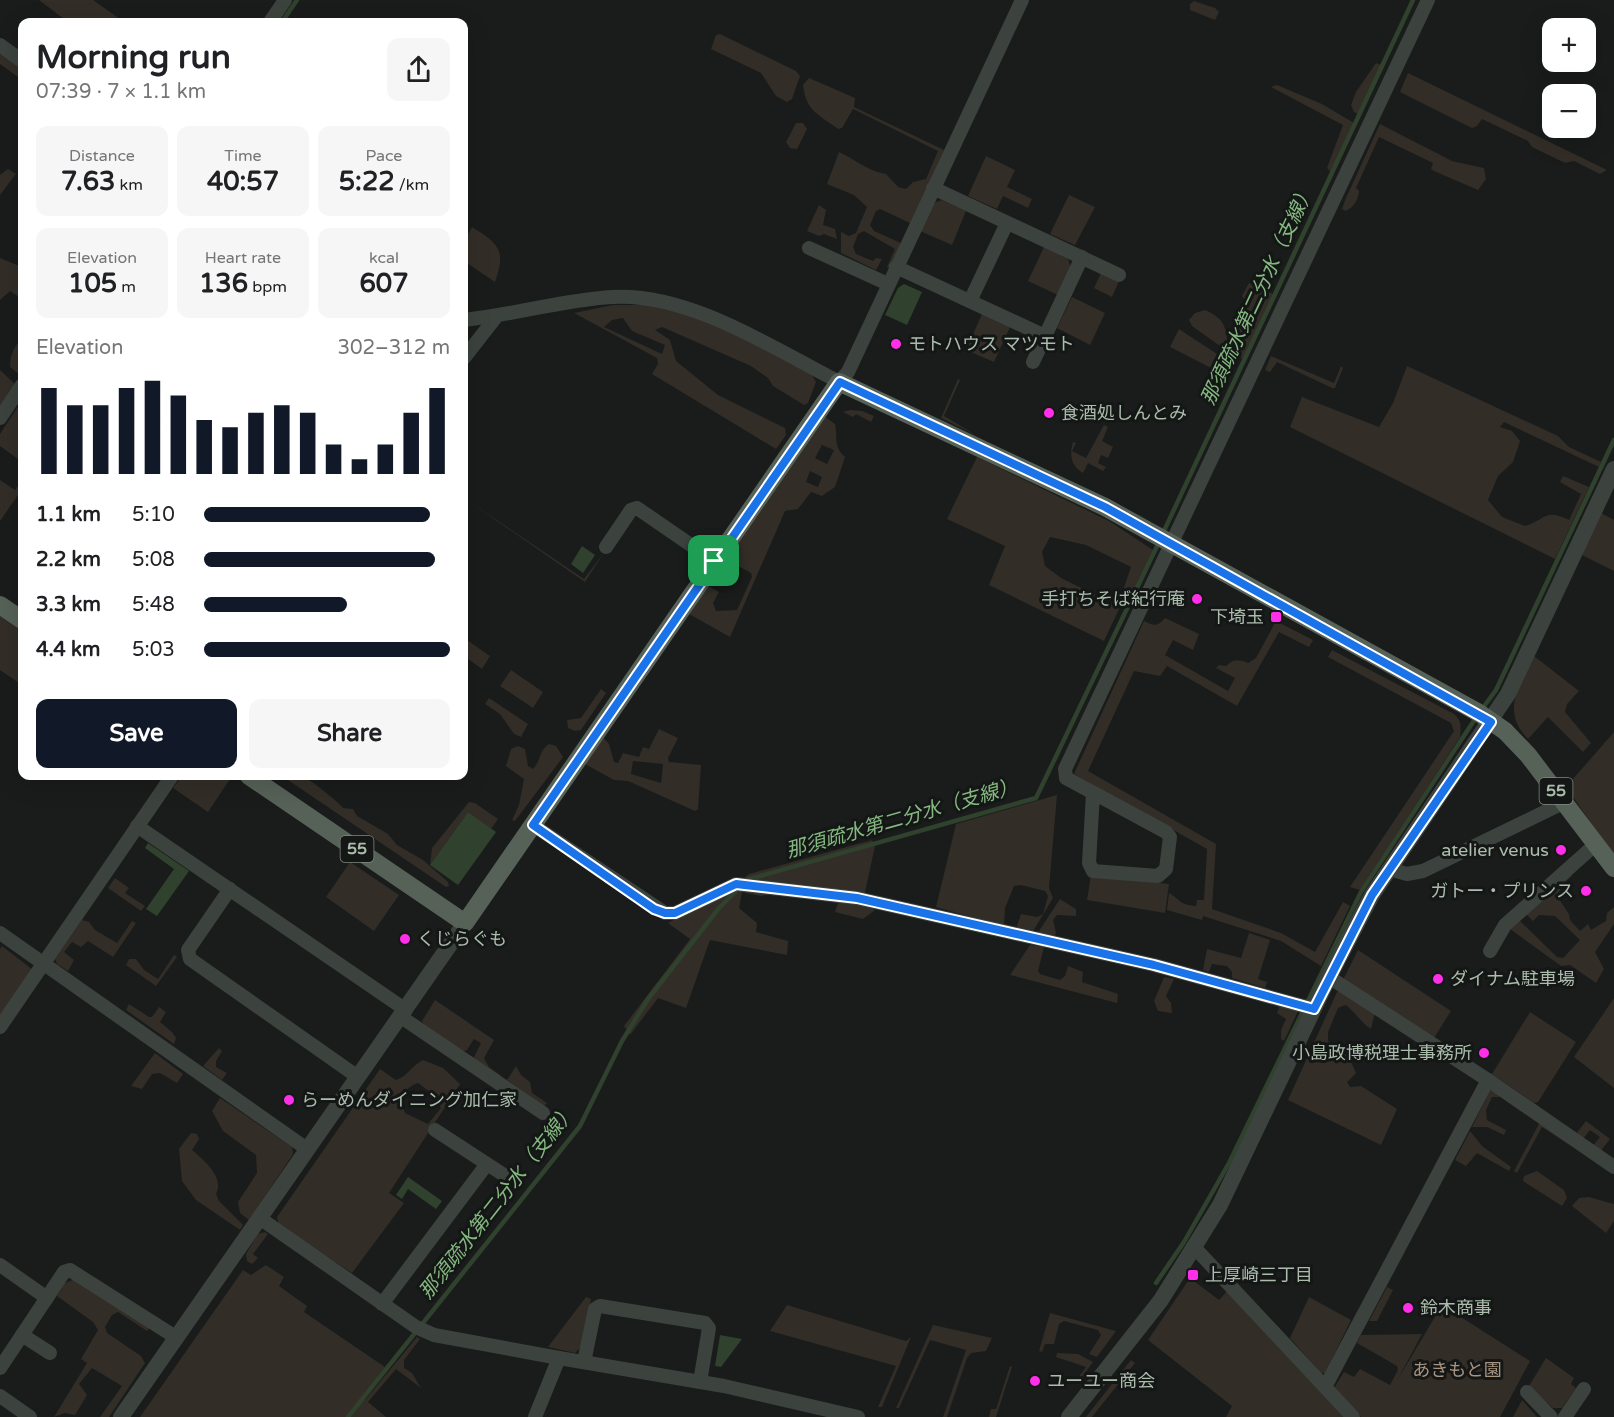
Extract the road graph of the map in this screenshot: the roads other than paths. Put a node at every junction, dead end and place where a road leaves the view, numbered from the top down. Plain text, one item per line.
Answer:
1 (285, 0) edge
2 (1022, 0) edge
3 (1428, 0) edge
4 (273, 18) edge
5 (0, 45) edge
6 (18, 58) edge
7 (933, 188) junction
8 (1006, 223) junction
9 (809, 248) dead end
10 (1082, 257) junction
11 (896, 267) junction
12 (1119, 275) dead end
13 (888, 284) junction
14 (970, 301) junction
15 (496, 317) junction
16 (468, 320) edge
17 (1045, 336) junction
18 (468, 353) edge
19 (1033, 362) dead end
20 (840, 382) junction
21 (18, 391) edge
22 (0, 418) edge
23 (1614, 470) edge
24 (1170, 545) junction
25 (606, 547) dead end
26 (714, 561) junction
27 (0, 605) edge
28 (18, 617) edge
29 (1491, 722) junction
30 (169, 780) edge
31 (255, 780) edge
32 (1093, 793) junction
33 (1565, 802) junction
34 (533, 825) junction
35 (138, 826) junction
36 (1596, 844) junction
37 (1614, 868) edge
38 (1389, 869) junction
39 (230, 890) junction
40 (465, 923) junction
41 (0, 933) edge
42 (1490, 951) dead end
43 (43, 963) junction
44 (1329, 977) junction
45 (1314, 1009) junction
46 (403, 1013) junction
47 (0, 1027) edge
48 (358, 1077) junction
49 (1488, 1080) junction
50 (543, 1113) dead end
51 (435, 1130) dead end
52 (307, 1149) junction
53 (487, 1164) junction
54 (1614, 1167) edge
55 (504, 1175) dead end
56 (261, 1219) junction
57 (1194, 1247) junction
58 (0, 1265) edge
59 (47, 1298) junction
60 (382, 1304) junction
61 (22, 1335) junction
62 (177, 1338) junction
63 (50, 1353) dead end
64 (559, 1358) junction
65 (584, 1362) junction
66 (0, 1368) edge
67 (700, 1382) junction
68 (1325, 1388) junction
69 (1584, 1389) dead end
70 (1527, 1392) dead end
71 (0, 1396) edge
72 (30, 1417) edge
73 (121, 1417) edge
74 (535, 1417) edge
75 (858, 1417) edge
76 (1069, 1417) edge
77 (1353, 1417) edge
78 (1551, 1417) edge
79 (1565, 1417) edge

1 - 4 street
2 - 7 street
3 - 24 street
5 - 6 street
7 - 8 street
7 - 11 street
8 - 10 street
8 - 14 street
9 - 13 street
10 - 12 street
10 - 17 street
11 - 13 street
11 - 14 street
13 - 20 street
14 - 17 street
15 - 16 street
15 - 18 street
15 - 20 street
17 - 19 street
20 - 24 main road, 55
20 - 26 main road
21 - 22 street
23 - 29 street
24 - 29 main road, 55
24 - 32 street
25 - 26 street
26 - 34 main road
27 - 28 main road
29 - 33 main road, 55
29 - 38 street
30 - 35 street
31 - 40 main road, 55
32 - 32 street
33 - 36 main road, 55
33 - 38 street
34 - 40 main road
34 - 45 street
35 - 39 street
35 - 43 street
36 - 37 main road, 55
36 - 42 street
38 - 44 street
39 - 46 street
39 - 48 street
40 - 46 street
41 - 43 street
43 - 47 street
43 - 52 street
44 - 45 street
44 - 49 street
45 - 57 street
46 - 48 street
46 - 50 street
48 - 52 street
49 - 54 street
49 - 68 street
51 - 53 street
52 - 56 street
53 - 55 street
53 - 60 street
56 - 60 street
56 - 62 street
57 - 68 street
57 - 76 street
58 - 59 street
59 - 61 street
59 - 62 street
60 - 64 street
61 - 63 street
61 - 66 street
62 - 73 street
64 - 65 street
64 - 74 street
65 - 67 street
65 - 67 street
67 - 75 street
68 - 77 street
69 - 79 street
70 - 78 street
71 - 72 street

